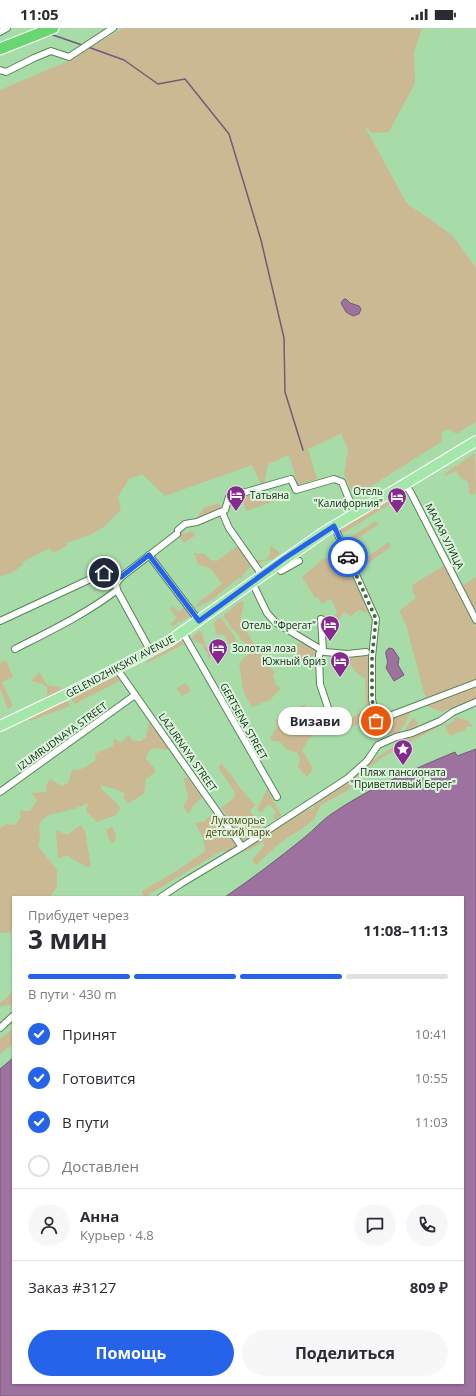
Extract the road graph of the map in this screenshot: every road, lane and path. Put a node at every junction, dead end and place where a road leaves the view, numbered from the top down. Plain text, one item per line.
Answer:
1 (7, 28) edge
2 (34, 28) edge
3 (53, 28) edge
4 (113, 28) edge
5 (0, 32) edge
6 (0, 42) edge
7 (0, 49) edge
8 (0, 70) edge
9 (476, 440) edge
10 (405, 484) junction
11 (222, 512) junction
12 (355, 514) junction
13 (334, 526) junction
14 (149, 555) junction
15 (299, 561) dead end
16 (276, 565) junction
17 (262, 575) junction
18 (121, 577) junction
19 (252, 582) junction
20 (117, 590) junction
21 (321, 619) dead end
22 (476, 620) edge
23 (0, 621) edge
24 (199, 621) junction
25 (183, 633) junction
26 (15, 649) dead end
27 (323, 651) junction
28 (151, 652) junction
29 (366, 652) dead end
30 (117, 669) junction
31 (476, 683) edge
32 (135, 696) junction
33 (476, 702) edge
34 (331, 717) dead end
35 (0, 726) edge
36 (0, 792) edge
37 (277, 797) dead end
38 (242, 847) junction
39 (162, 896) edge
40 (12, 1017) edge
41 (0, 1028) edge

1 - 5 street
2 - 6 highway
3 - 7 highway
4 - 8 street
9 - 10 main road, GELENDZHIKSKIY AVENUE
10 - 12 main road, GELENDZHIKSKIY AVENUE
10 - 22 street, МАЛАЯ УЛИЦА
11 - 12 street
11 - 14 street
11 - 17 street
12 - 13 main road, GELENDZHIKSKIY AVENUE
13 - 16 main road, GELENDZHIKSKIY AVENUE
13 - 31 street
14 - 18 street
14 - 24 street
15 - 16 street
16 - 17 main road, GELENDZHIKSKIY AVENUE
17 - 19 main road, GELENDZHIKSKIY AVENUE
18 - 20 street
18 - 23 street
19 - 24 main road, GELENDZHIKSKIY AVENUE
19 - 27 street
20 - 26 street
20 - 28 street
21 - 27 street
24 - 25 main road, GELENDZHIKSKIY AVENUE
25 - 28 main road, GELENDZHIKSKIY AVENUE
25 - 37 street, GERTSENA STREET
27 - 29 street
27 - 34 street
28 - 30 main road, GELENDZHIKSKIY AVENUE
30 - 32 street, LAZURNAYA STREET
30 - 35 main road, GELENDZHIKSKIY AVENUE
32 - 36 street, IZUMRUDNAYA STREET
32 - 38 street, LAZURNAYA STREET
33 - 38 street
38 - 39 street
40 - 41 street

